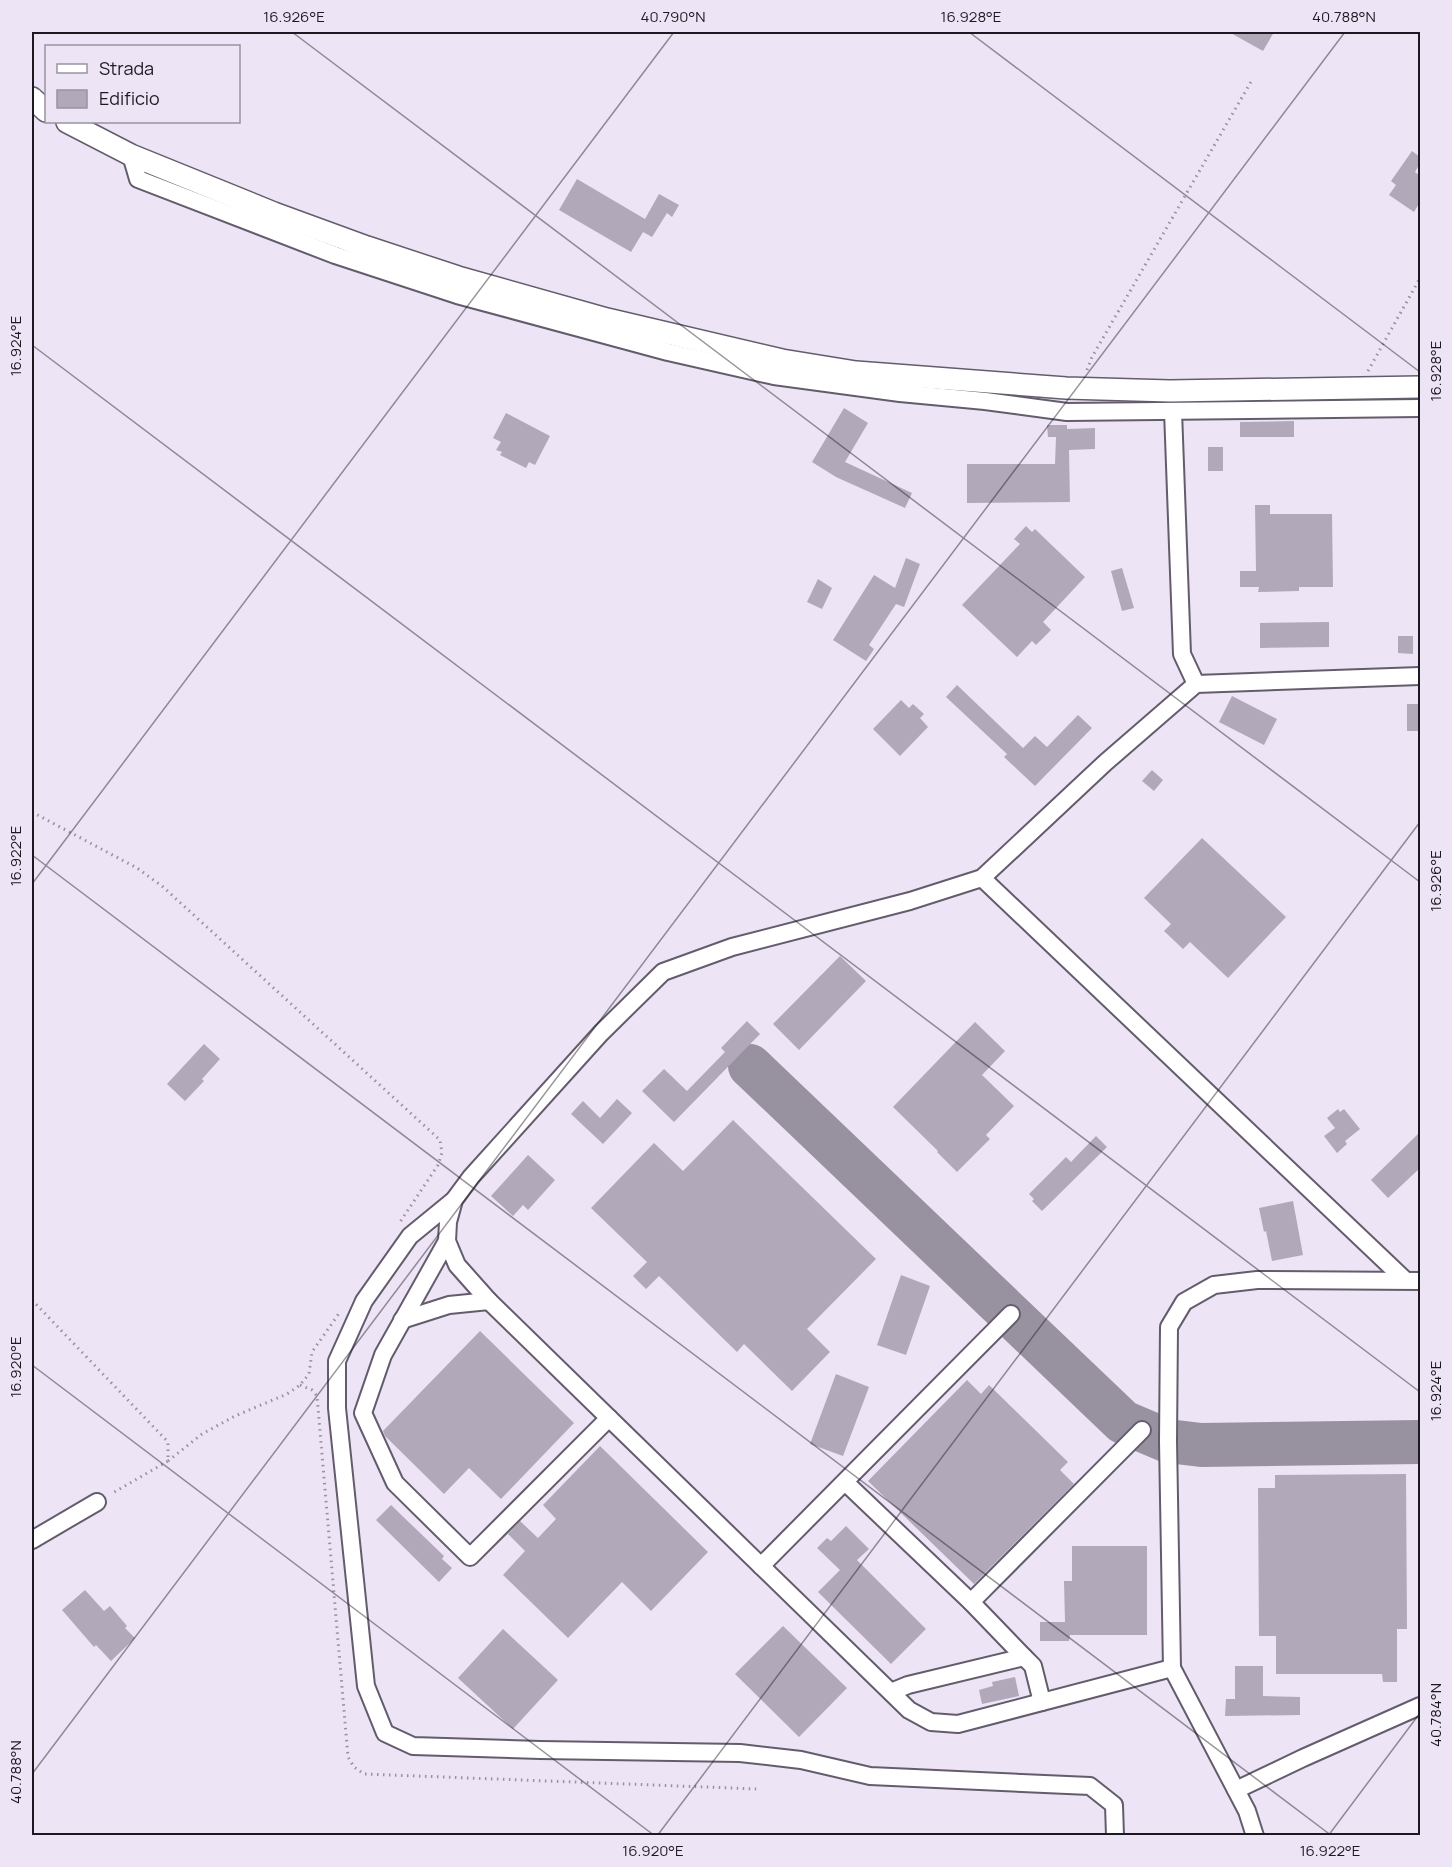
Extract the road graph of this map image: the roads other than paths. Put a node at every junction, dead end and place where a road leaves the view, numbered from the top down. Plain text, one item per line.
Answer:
1 (32, 98) edge
2 (45, 111) edge
3 (69, 123) edge
4 (131, 155) junction
5 (1420, 387) edge
6 (1420, 408) edge
7 (1173, 411) junction
8 (1420, 676) edge
9 (1196, 684) junction
10 (982, 879) junction
11 (454, 1200) junction
12 (447, 1241) junction
13 (1413, 1280) edge
14 (489, 1301) junction
15 (1011, 1314) dead end
16 (402, 1320) junction
17 (609, 1418) junction
18 (1142, 1430) dead end
19 (844, 1482) junction
20 (97, 1502) road end
21 (32, 1540) edge
22 (761, 1566) junction
23 (970, 1602) junction
24 (1024, 1657) junction
25 (1172, 1668) junction
26 (891, 1692) junction
27 (1042, 1702) junction
28 (1420, 1706) edge
29 (1236, 1790) junction
30 (1115, 1836) edge
31 (1255, 1836) edge

1 - 2 main road
3 - 4 main road
4 - 5 main road
4 - 7 street
6 - 7 street
7 - 9 street
8 - 9 street
9 - 10 street
10 - 11 street
10 - 13 street
11 - 12 street
11 - 30 street
12 - 14 street
12 - 16 street
13 - 25 street
14 - 16 street
14 - 17 street
15 - 19 street
16 - 17 street
17 - 22 street
18 - 23 street
19 - 22 street
19 - 23 street
20 - 21 street
22 - 26 street
23 - 24 street
24 - 26 street
24 - 27 street
25 - 27 street
25 - 29 street
26 - 27 street
28 - 29 street
29 - 31 street

